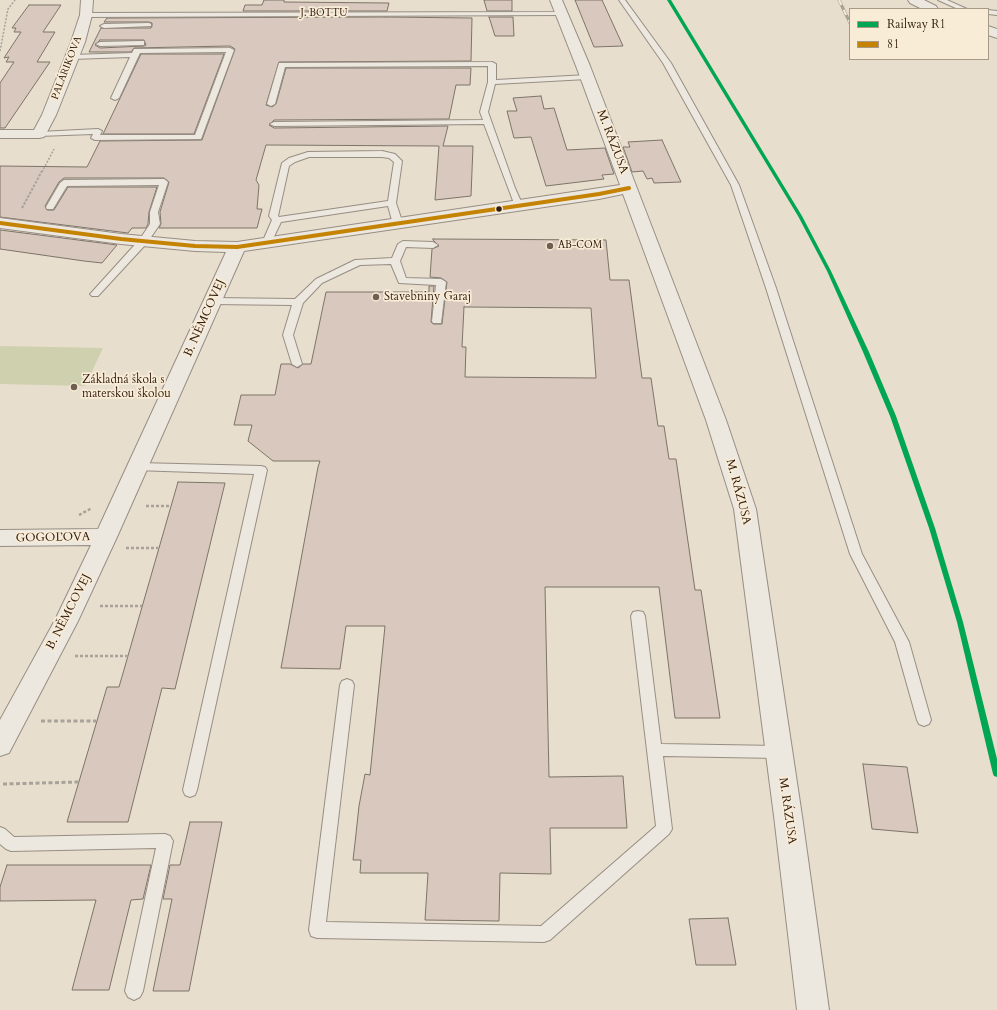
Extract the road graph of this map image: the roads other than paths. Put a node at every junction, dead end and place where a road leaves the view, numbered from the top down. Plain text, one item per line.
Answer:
1 (87, 0) edge
2 (622, 0) edge
3 (914, 0) edge
4 (941, 0) edge
5 (559, 7) edge
6 (930, 8) edge
7 (961, 8) edge
8 (86, 15) junction
9 (152, 18) dead end
10 (104, 26) dead end
11 (145, 34) junction
12 (100, 44) dead end
13 (136, 53) junction
14 (72, 57) junction
15 (588, 77) junction
16 (492, 82) junction
17 (115, 98) dead end
18 (271, 104) dead end
19 (487, 122) junction
20 (274, 124) dead end
21 (0, 134) edge
22 (40, 134) junction
23 (629, 188) junction
24 (392, 203) junction
25 (519, 206) junction
26 (50, 208) dead end
27 (277, 220) junction
28 (0, 223) edge
29 (398, 224) junction
30 (144, 241) junction
31 (267, 243) junction
32 (433, 245) dead end
33 (237, 247) junction
34 (395, 261) junction
35 (95, 294) dead end
36 (213, 301) junction
37 (298, 302) junction
38 (437, 321) dead end
39 (297, 364) dead end
40 (138, 467) junction
41 (0, 538) edge
42 (113, 542) junction
43 (638, 616) dead end
44 (347, 685) dead end
45 (924, 720) dead end
46 (0, 745) edge
47 (655, 750) junction
48 (778, 752) junction
49 (190, 790) dead end
50 (0, 834) edge
51 (134, 991) dead end
52 (813, 1010) edge

1 - 8 street, PALÁRIKOVA
2 - 45 lane
3 - 6 street
4 - 7 lane
5 - 8 lane, J. BOTTU
5 - 15 street, M. RÁZUSA
8 - 14 street, PALÁRIKOVA
9 - 11 lane
10 - 11 lane
11 - 12 lane
11 - 13 lane
13 - 14 lane
13 - 17 lane
13 - 22 lane
14 - 22 street, PALÁRIKOVA
15 - 16 lane
15 - 23 street, M. RÁZUSA
16 - 18 lane
16 - 19 lane
19 - 20 lane
19 - 25 lane
21 - 22 street
23 - 25 street
23 - 48 street, M. RÁZUSA
24 - 27 lane
24 - 27 lane
24 - 29 lane
25 - 29 street
26 - 30 lane
27 - 31 lane
28 - 30 street
29 - 31 street
30 - 33 street
30 - 35 lane
31 - 33 street
32 - 34 lane
33 - 36 street, B. NĚMCOVEJ
34 - 37 lane
34 - 38 lane
36 - 37 lane
36 - 40 street, B. NĚMCOVEJ
37 - 39 lane
40 - 42 street, B. NĚMCOVEJ
40 - 49 lane
41 - 42 street, GOGOĽOVA
42 - 46 street, B. NĚMCOVEJ
43 - 47 lane
44 - 47 lane
47 - 48 lane
48 - 52 street, M. RÁZUSA
50 - 51 lane

